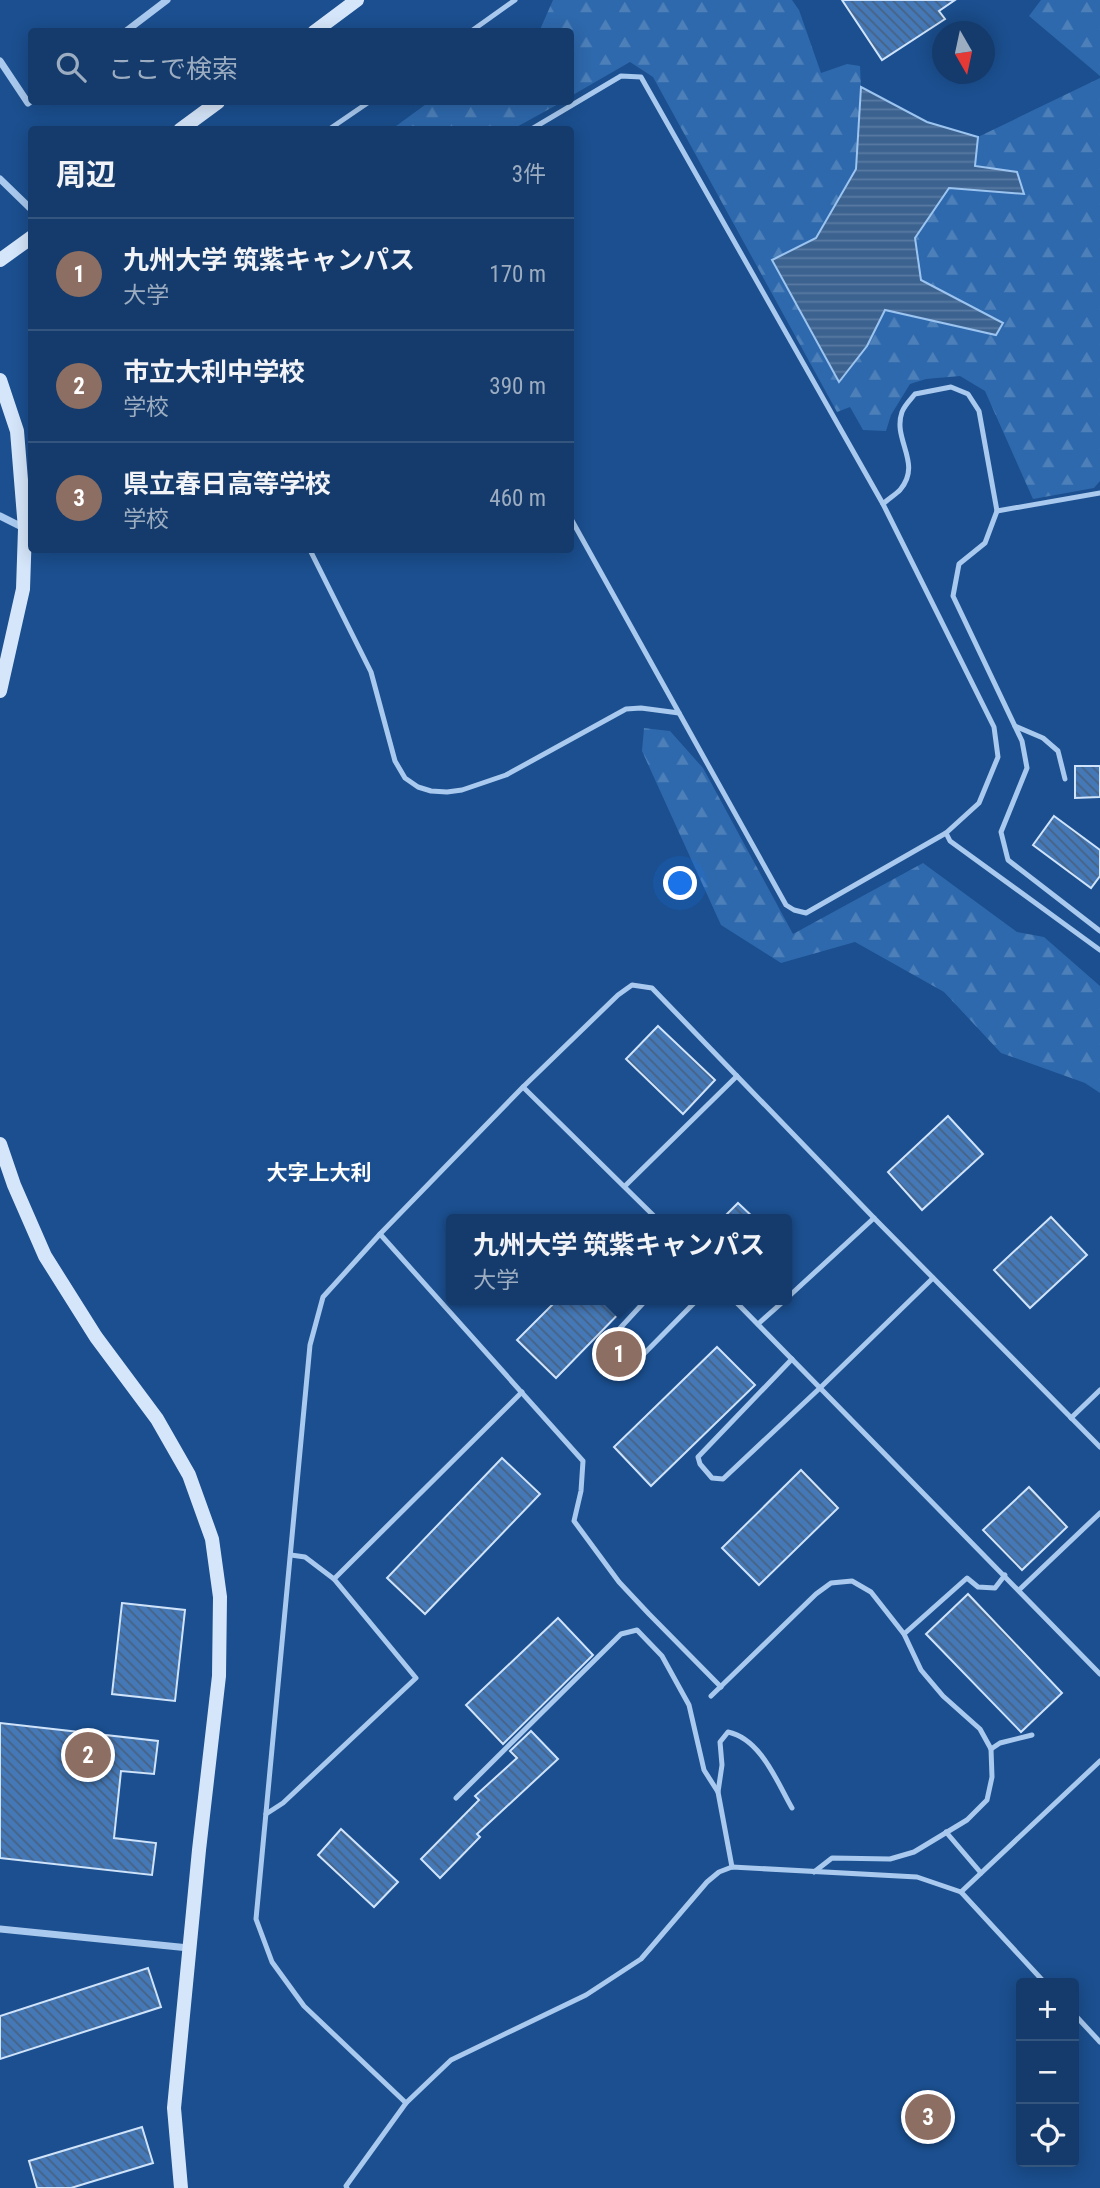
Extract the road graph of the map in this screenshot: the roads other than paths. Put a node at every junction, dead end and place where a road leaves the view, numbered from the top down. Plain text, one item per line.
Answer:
1 (167, 0) edge
2 (357, 0) edge
3 (515, 0) edge
4 (130, 28) edge
5 (319, 28) edge
6 (476, 28) edge
7 (0, 61) edge
8 (28, 103) edge
9 (574, 104) edge
10 (214, 105) edge
11 (365, 105) edge
12 (572, 105) edge
13 (185, 126) edge
14 (334, 126) edge
15 (537, 126) edge
16 (0, 179) edge
17 (28, 206) edge
18 (28, 240) edge
19 (0, 260) edge
20 (0, 380) edge
21 (25, 448) edge
22 (1100, 493) edge
23 (883, 504) junction
24 (998, 511) junction
25 (0, 516) edge
26 (574, 524) edge
27 (25, 529) junction
28 (312, 553) edge
29 (0, 691) edge
30 (679, 713) junction
31 (1015, 726) junction
32 (1065, 779) dead end
33 (946, 833) junction
34 (1100, 931) edge
35 (1100, 950) edge
36 (737, 1076) junction
37 (523, 1087) junction
38 (0, 1144) edge
39 (625, 1186) junction
40 (652, 1214) edge
41 (874, 1218) junction
42 (380, 1234) junction
43 (933, 1278) junction
44 (792, 1293) edge
45 (641, 1305) edge
46 (692, 1305) edge
47 (739, 1305) edge
48 (779, 1305) edge
49 (758, 1324) junction
50 (792, 1359) junction
51 (821, 1387) junction
52 (1100, 1390) edge
53 (522, 1392) junction
54 (1071, 1418) junction
55 (1100, 1447) edge
56 (1100, 1513) edge
57 (291, 1555) junction
58 (1005, 1575) junction
59 (334, 1579) junction
60 (1019, 1590) junction
61 (904, 1634) junction
62 (1100, 1674) edge
63 (721, 1687) junction
64 (711, 1696) dead end
65 (1032, 1735) dead end
66 (991, 1749) junction
67 (1100, 1761) edge
68 (718, 1792) junction
69 (456, 1798) dead end
70 (792, 1808) dead end
71 (265, 1815) junction
72 (946, 1832) junction
73 (732, 1867) junction
74 (814, 1872) junction
75 (981, 1873) junction
76 (961, 1892) junction
77 (0, 1929) edge
78 (189, 1948) junction
79 (1040, 1978) edge
80 (1079, 2019) edge
81 (1100, 2042) edge
82 (406, 2103) junction
83 (181, 2188) edge
84 (347, 2188) edge

1 - 4 street
2 - 5 street
3 - 6 lane
7 - 8 street
9 - 23 lane
10 - 13 street
11 - 14 lane
12 - 15 lane
16 - 17 street
18 - 19 street
20 - 21 street
21 - 27 street
22 - 24 lane
23 - 24 lane
23 - 33 lane
24 - 31 lane
25 - 27 street
26 - 30 lane
27 - 29 street
28 - 30 lane
30 - 33 lane
31 - 32 lane
31 - 34 lane
33 - 35 lane
36 - 37 lane
36 - 39 lane
36 - 41 lane
37 - 39 lane
37 - 42 lane
38 - 78 street
39 - 40 lane
41 - 43 lane
41 - 44 lane
42 - 53 lane
42 - 57 lane
43 - 51 lane
43 - 54 lane
45 - 46 lane
47 - 49 lane
48 - 49 lane
49 - 50 lane
50 - 51 lane
50 - 51 lane
51 - 58 lane
52 - 54 lane
53 - 59 lane
53 - 63 lane
54 - 55 lane
56 - 60 lane
57 - 59 lane
57 - 71 lane
58 - 60 lane
58 - 61 lane
59 - 71 lane
60 - 62 lane
61 - 63 lane
61 - 66 lane
63 - 64 lane
65 - 66 lane
66 - 72 lane
67 - 75 lane
68 - 69 lane
68 - 70 lane
68 - 73 lane
71 - 82 lane
72 - 74 lane
72 - 75 lane
73 - 74 lane
73 - 82 lane
74 - 76 lane
75 - 76 lane
76 - 79 lane
77 - 78 street
78 - 83 street
80 - 81 lane
82 - 84 lane

